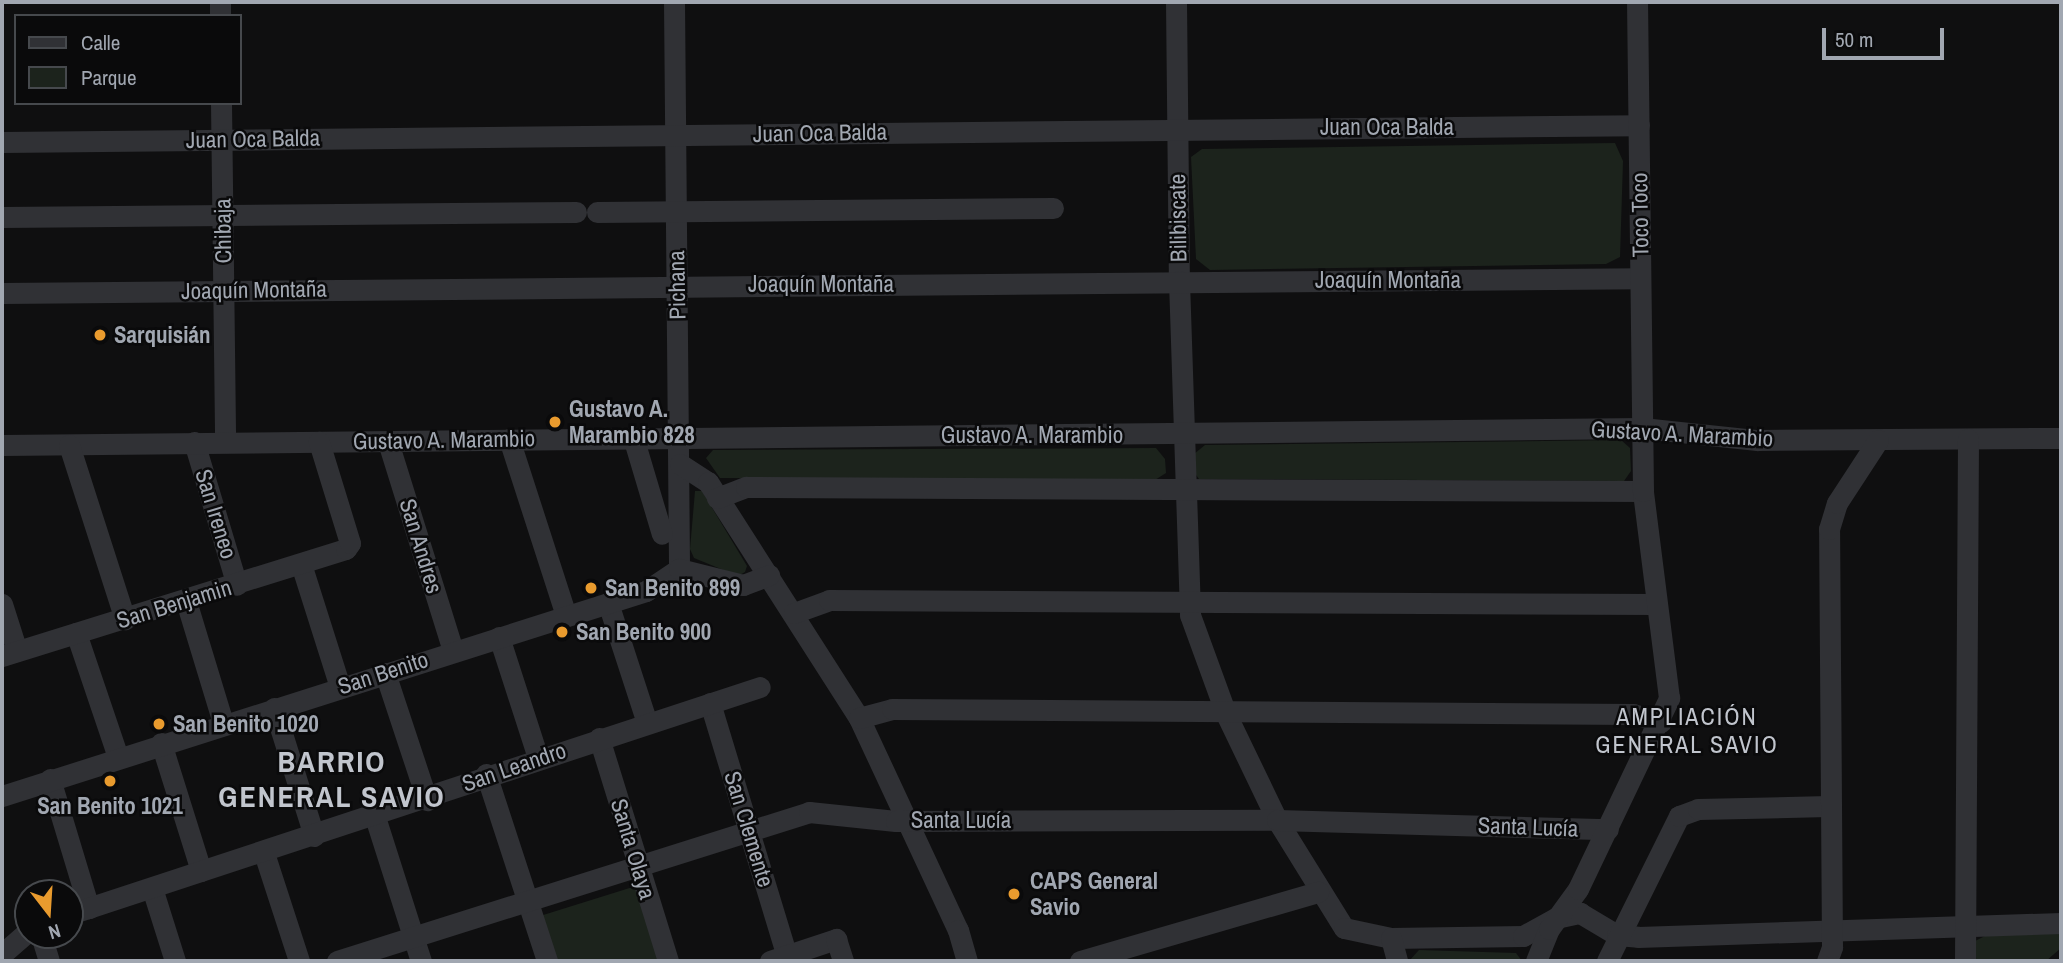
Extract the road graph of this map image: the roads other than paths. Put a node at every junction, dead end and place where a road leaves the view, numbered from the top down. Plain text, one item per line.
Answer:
1 (674, 2) edge
2 (1176, 2) edge
3 (1637, 2) edge
4 (221, 105) edge
5 (1639, 125) junction
6 (1177, 128) junction
7 (676, 134) junction
8 (221, 140) junction
9 (2, 142) edge
10 (1053, 208) dead end
11 (677, 209) junction
12 (223, 216) junction
13 (2, 217) edge
14 (1640, 278) junction
15 (1179, 281) junction
16 (677, 285) junction
17 (224, 290) junction
18 (2, 293) edge
19 (1642, 428) junction
20 (1184, 434) junction
21 (633, 436) junction
22 (680, 437) junction
23 (2061, 438) edge
24 (509, 439) junction
25 (1968, 439) junction
26 (1878, 440) junction
27 (194, 442) junction
28 (225, 442) junction
29 (319, 442) junction
30 (388, 442) junction
31 (2, 445) edge
32 (69, 445) junction
33 (680, 464) junction
34 (1184, 490) junction
35 (1643, 491) junction
36 (717, 498) junction
37 (662, 534) dead end
38 (301, 564) junction
39 (679, 569) junction
40 (769, 575) junction
41 (237, 585) junction
42 (186, 601) junction
43 (1188, 601) junction
44 (608, 603) junction
45 (2, 604) edge
46 (1656, 604) junction
47 (794, 613) junction
48 (566, 615) junction
49 (125, 619) junction
50 (76, 633) junction
51 (499, 637) junction
52 (453, 651) junction
53 (9, 653) edge
54 (385, 673) junction
55 (340, 687) junction
56 (760, 687) dead end
57 (710, 703) junction
58 (274, 708) junction
59 (1226, 714) junction
60 (859, 718) junction
61 (1661, 722) junction
62 (223, 723) junction
63 (647, 723) junction
64 (599, 738) junction
65 (161, 743) junction
66 (118, 758) junction
67 (538, 758) junction
68 (486, 774) junction
69 (50, 779) junction
70 (3, 792) edge
71 (427, 800) junction
72 (1828, 806) junction
73 (375, 817) junction
74 (908, 820) junction
75 (1277, 821) junction
76 (750, 828) junction
77 (1608, 829) junction
78 (314, 835) junction
79 (264, 853) junction
80 (638, 866) junction
81 (201, 871) junction
82 (73, 879) edge
83 (152, 888) junction
84 (1318, 892) junction
85 (527, 901) junction
86 (84, 910) edge
87 (1556, 918) junction
88 (2061, 923) edge
89 (1965, 927) junction
90 (1829, 932) junction
91 (1617, 935) junction
92 (1523, 936) junction
93 (1391, 938) junction
94 (415, 939) junction
95 (779, 958) edge
96 (1540, 959) edge
97 (176, 961) edge
98 (299, 961) edge
99 (337, 961) edge
100 (421, 961) edge
101 (547, 961) edge
102 (668, 961) edge
103 (843, 961) edge
104 (969, 961) edge
105 (985, 961) edge
106 (1080, 961) edge
107 (1397, 961) edge
108 (1607, 961) edge
109 (1827, 961) edge
110 (1965, 961) edge

1 - 7 street, Pichana
2 - 6 street, Bilibiscate
3 - 5 street, Toco Toco
4 - 8 street, Chibaja
5 - 6 street, Juan Oca Balda
5 - 14 street, Toco Toco
6 - 7 street, Juan Oca Balda
6 - 15 street, Bilibiscate
7 - 8 street, Juan Oca Balda
7 - 11 street, Pichana
8 - 9 street, Juan Oca Balda
8 - 12 street, Chibaja
10 - 11 street
11 - 12 street
11 - 16 street, Pichana
12 - 13 street
12 - 17 street, Chibaja
14 - 15 street, Joaquín Montaña
14 - 19 street, Toco Toco
15 - 16 street, Joaquín Montaña
15 - 20 street, Bilibiscate
16 - 17 street, Joaquín Montaña
16 - 22 street, Pichana
17 - 18 street, Joaquín Montaña
17 - 28 street, Chibaja
19 - 20 street, Gustavo A. Marambio
19 - 26 street, Gustavo A. Marambio
19 - 35 street, Toco Toco
20 - 22 street, Gustavo A. Marambio
20 - 34 street, Bilibiscate
21 - 22 street, Gustavo A. Marambio
21 - 24 street, Gustavo A. Marambio
21 - 37 street
22 - 33 street, Pichana
23 - 25 street, Gustavo A. Marambio
24 - 30 street, Gustavo A. Marambio
24 - 48 street
25 - 26 street, Gustavo A. Marambio
25 - 89 street
26 - 72 street
27 - 28 street, Gustavo A. Marambio
27 - 32 street, Gustavo A. Marambio
27 - 41 street, San Ireneo
28 - 29 street, Gustavo A. Marambio
29 - 30 street, Gustavo A. Marambio
29 - 38 street, San Benjamin
30 - 52 street, San Andres
31 - 32 street, Gustavo A. Marambio
32 - 49 street
33 - 36 street
33 - 39 street, Pichana
34 - 35 street
34 - 36 street
34 - 43 street, Bilibiscate
35 - 46 street, Toco Toco
36 - 40 street
38 - 41 street, San Benjamin
38 - 55 street
39 - 40 street
39 - 44 street, San Benito
40 - 47 street
41 - 42 street, San Benjamin
42 - 49 street, San Benjamin
42 - 62 street
43 - 46 street
43 - 47 street
43 - 59 street, Bilibiscate
44 - 48 street, San Benito
44 - 63 street
45 - 53 street
46 - 61 street, Toco Toco
47 - 60 street
48 - 51 street, San Benito
49 - 50 street, San Benjamin
50 - 53 street, San Benjamin
50 - 66 street
51 - 52 street, San Benito
51 - 67 street
52 - 54 street, San Benito
54 - 55 street, San Benito
54 - 71 street
55 - 58 street, San Benito
56 - 57 street, San Leandro
57 - 63 street, San Leandro
57 - 76 street, San Clemente
58 - 62 street, San Benito
58 - 78 street
59 - 60 street
59 - 61 street
59 - 75 street, Bilibiscate
60 - 74 street
61 - 77 street, Toco Toco
62 - 65 street, San Benito
63 - 64 street, San Leandro
64 - 67 street, San Leandro
64 - 80 street, Santa Olaya
65 - 66 street, San Benito
65 - 81 street
66 - 69 street, San Benito
67 - 68 street, San Leandro
68 - 71 street, San Leandro
68 - 85 street
69 - 70 street, San Benito
69 - 82 street
71 - 73 street, San Leandro
72 - 90 street
72 - 91 street
73 - 78 street, San Leandro
73 - 94 street
74 - 75 street, Santa Lucía
74 - 76 street, Santa Lucía
74 - 104 street
75 - 77 street, Santa Lucía
75 - 84 street, Bilibiscate
76 - 80 street, Santa Lucía
76 - 95 street, San Clemente
77 - 87 street, Toco Toco
78 - 79 street, San Leandro
79 - 81 street, San Leandro
79 - 98 street
80 - 85 street, Santa Lucía
80 - 102 street, Santa Olaya
81 - 83 street, San Leandro
83 - 86 street, San Leandro
83 - 97 street
84 - 93 street, Bilibiscate
84 - 106 street
85 - 94 street, Santa Lucía
85 - 101 street
87 - 91 street
87 - 92 street
87 - 96 street
88 - 89 street
89 - 90 street
89 - 110 street
90 - 91 street
90 - 109 street
91 - 108 street
92 - 93 street, Bilibiscate
92 - 96 street
93 - 107 street
94 - 99 street, Santa Lucía
94 - 100 street
95 - 103 street
104 - 105 street

